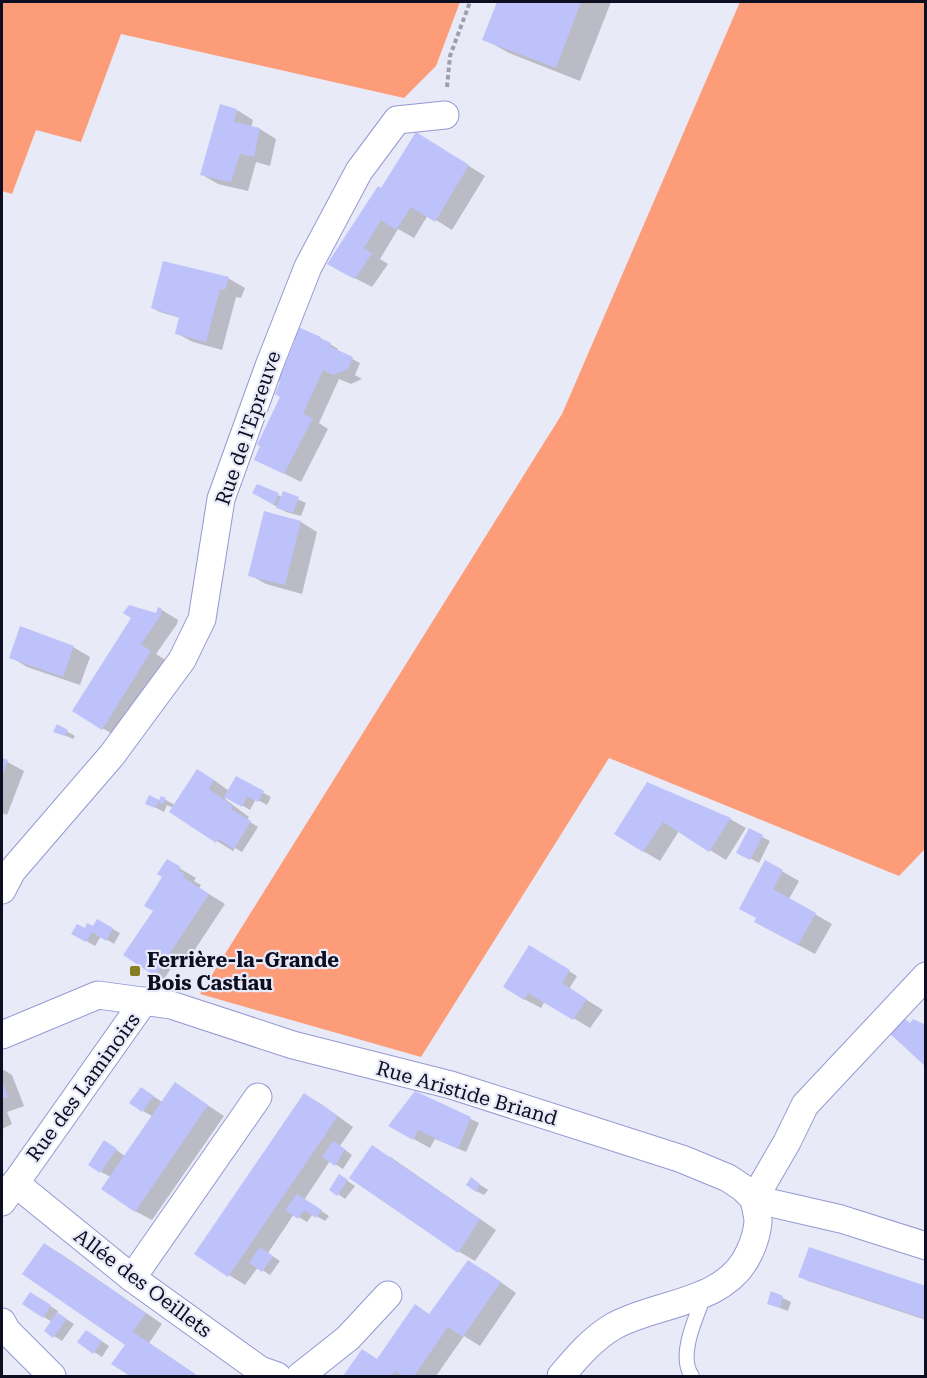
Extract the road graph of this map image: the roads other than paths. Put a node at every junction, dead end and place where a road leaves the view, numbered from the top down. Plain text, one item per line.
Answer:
1 (445, 115) road end
2 (2, 890) edge
3 (926, 976) edge
4 (144, 1001) junction
5 (2, 1035) edge
6 (258, 1097) dead end
7 (8, 1192) edge
8 (753, 1199) junction
9 (926, 1246) edge
10 (132, 1278) junction
11 (705, 1294) junction
12 (388, 1295) dead end
13 (2, 1323) edge
14 (52, 1377) edge
15 (277, 1377) edge
16 (300, 1377) edge
17 (561, 1377) edge
18 (692, 1377) edge

1 - 2 street, Rue de l'Epreuve
3 - 8 street
4 - 5 street, Rue Aristide Briand
4 - 7 street, Rue des Laminoirs
4 - 8 street, Rue Aristide Briand
6 - 10 street
7 - 10 street, Allée des Oeillets
8 - 9 street, Rue Aristide Briand
8 - 11 street
10 - 15 street, Allée des Oeillets
11 - 17 street
11 - 18 lane
12 - 16 street
13 - 14 street

